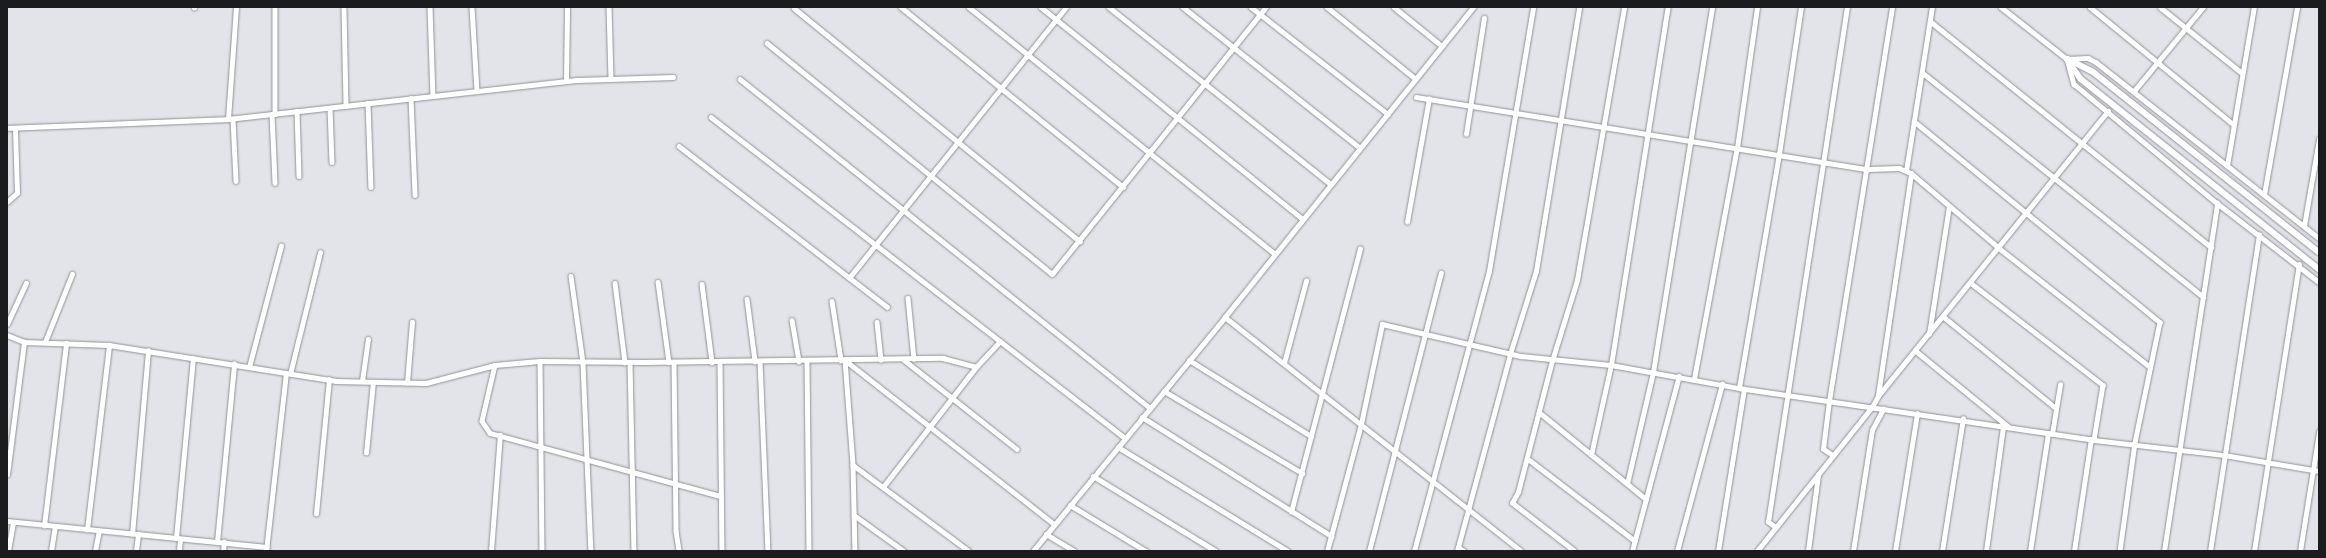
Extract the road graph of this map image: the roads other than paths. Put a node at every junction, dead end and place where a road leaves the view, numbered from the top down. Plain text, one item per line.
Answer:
1 (236, 7) edge
2 (275, 7) edge
3 (430, 7) edge
4 (472, 7) edge
5 (567, 7) edge
6 (609, 7) edge
7 (900, 7) edge
8 (968, 7) edge
9 (1041, 7) edge
10 (1066, 7) edge
11 (1109, 7) edge
12 (1183, 7) edge
13 (1251, 7) edge
14 (1266, 7) edge
15 (1327, 7) edge
16 (1394, 7) edge
17 (1464, 7) edge
18 (1474, 7) edge
19 (1533, 7) edge
20 (1579, 7) edge
21 (1624, 7) edge
22 (1668, 7) edge
23 (1712, 7) edge
24 (1757, 7) edge
25 (1801, 7) edge
26 (1847, 7) edge
27 (1892, 7) edge
28 (1932, 7) edge
29 (2001, 7) edge
30 (2090, 7) edge
31 (2160, 7) edge
32 (2203, 7) edge
33 (2254, 7) edge
34 (2297, 7) edge
35 (344, 8) edge
36 (794, 8) dead end
37 (1470, 12) junction
38 (1260, 14) junction
39 (1484, 18) dead end
40 (1056, 19) junction
41 (1930, 21) junction
42 (2186, 29) junction
43 (767, 43) dead end
44 (1442, 46) junction
45 (1234, 47) junction
46 (1028, 55) junction
47 (2067, 59) junction
48 (2157, 64) junction
49 (1922, 73) junction
50 (2242, 73) junction
51 (672, 77) dead end
52 (611, 79) junction
53 (740, 79) dead end
54 (1416, 79) junction
55 (566, 81) junction
56 (1205, 83) junction
57 (1001, 89) junction
58 (477, 91) junction
59 (2134, 91) junction
60 (433, 96) junction
61 (1416, 96) dead end
62 (411, 98) junction
63 (1429, 99) junction
64 (368, 103) junction
65 (1471, 105) junction
66 (346, 106) junction
67 (330, 108) junction
68 (297, 111) junction
69 (1514, 112) junction
70 (2108, 112) junction
71 (273, 114) junction
72 (1388, 114) junction
73 (711, 117) dead end
74 (1178, 118) junction
75 (230, 119) junction
76 (1561, 120) junction
77 (1914, 121) junction
78 (2232, 124) junction
79 (1604, 127) junction
80 (7, 128) edge
81 (16, 129) junction
82 (1466, 134) dead end
83 (1650, 134) junction
84 (2319, 139) edge
85 (1691, 140) junction
86 (958, 142) junction
87 (2083, 143) junction
88 (679, 146) dead end
89 (1360, 148) junction
90 (1737, 148) junction
91 (1150, 153) junction
92 (1779, 154) junction
93 (1822, 161) junction
94 (332, 162) dead end
95 (2227, 166) junction
96 (1868, 169) junction
97 (1909, 172) junction
98 (299, 176) dead end
99 (931, 176) junction
100 (2056, 178) junction
101 (236, 181) dead end
102 (275, 183) dead end
103 (1331, 184) junction
104 (371, 187) dead end
105 (1123, 187) junction
106 (415, 195) dead end
107 (2264, 195) junction
108 (7, 202) edge
109 (2217, 203) junction
110 (1949, 207) junction
111 (903, 210) junction
112 (2027, 214) junction
113 (1303, 219) junction
114 (1407, 222) dead end
115 (2304, 226) junction
116 (2259, 235) junction
117 (2319, 238) edge
118 (1080, 241) junction
119 (876, 244) junction
120 (281, 246) dead end
121 (2211, 247) junction
122 (1999, 248) junction
123 (1360, 249) dead end
124 (2319, 252) edge
125 (320, 253) dead end
126 (1275, 254) junction
127 (2299, 265) junction
128 (2319, 269) edge
129 (1441, 273) dead end
130 (72, 274) dead end
131 (571, 276) dead end
132 (849, 278) junction
133 (1306, 281) dead end
134 (658, 282) dead end
135 (2319, 282) edge
136 (26, 283) dead end
137 (616, 283) dead end
138 (1971, 283) junction
139 (702, 284) dead end
140 (2204, 297) junction
141 (908, 298) dead end
142 (747, 299) dead end
143 (832, 301) dead end
144 (887, 308) dead end
145 (1225, 317) junction
146 (1944, 317) junction
147 (792, 320) dead end
148 (412, 322) dead end
149 (877, 322) dead end
150 (7, 324) edge
151 (1425, 334) junction
152 (7, 335) edge
153 (1929, 336) junction
154 (368, 339) dead end
155 (1000, 341) junction
156 (24, 342) junction
157 (44, 342) junction
158 (66, 343) junction
159 (1469, 344) junction
160 (109, 345) junction
161 (148, 351) junction
162 (1916, 351) junction
163 (1510, 354) junction
164 (193, 359) junction
165 (903, 359) junction
166 (914, 359) junction
167 (843, 360) junction
168 (881, 360) junction
169 (1189, 360) junction
170 (540, 361) junction
171 (757, 361) junction
172 (799, 361) junction
173 (807, 361) junction
174 (1552, 361) junction
175 (583, 362) junction
176 (628, 362) junction
177 (671, 362) junction
178 (712, 362) junction
179 (720, 362) junction
180 (1284, 363) junction
181 (234, 364) junction
182 (495, 365) junction
183 (1610, 365) junction
184 (249, 367) junction
185 (976, 367) junction
186 (2150, 367) junction
187 (1653, 372) junction
188 (288, 374) junction
189 (1678, 376) junction
190 (1694, 379) junction
191 (329, 380) junction
192 (362, 381) junction
193 (373, 382) junction
194 (407, 383) junction
195 (1722, 384) junction
196 (2060, 385) dead end
197 (1742, 388) junction
198 (1164, 391) junction
199 (1322, 394) junction
200 (1786, 395) junction
201 (1878, 396) junction
202 (952, 398) junction
203 (1829, 401) junction
204 (1872, 407) junction
205 (1150, 408) junction
206 (2056, 408) junction
207 (1883, 409) junction
208 (1539, 412) junction
209 (1917, 414) junction
210 (1142, 417) junction
211 (1963, 419) junction
212 (1361, 424) junction
213 (930, 426) junction
214 (2003, 426) junction
215 (2010, 428) junction
216 (2319, 432) edge
217 (2050, 433) junction
218 (500, 435) junction
219 (1311, 436) junction
220 (1125, 438) junction
221 (2093, 440) junction
222 (2136, 443) junction
223 (541, 446) junction
224 (1118, 447) junction
225 (1017, 449) dead end
226 (2178, 450) junction
227 (1395, 451) junction
228 (366, 453) dead end
229 (1591, 455) junction
230 (1833, 456) junction
231 (2224, 456) junction
232 (1527, 458) junction
233 (586, 459) junction
234 (2268, 463) junction
235 (853, 465) junction
236 (2313, 470) junction
237 (2319, 471) edge
238 (633, 472) junction
239 (1302, 473) junction
240 (7, 475) edge
241 (1818, 475) junction
242 (1093, 476) junction
243 (1433, 481) junction
244 (676, 484) junction
245 (1627, 484) junction
246 (883, 487) junction
247 (721, 496) junction
248 (1646, 499) junction
249 (1070, 505) junction
250 (1468, 509) junction
251 (1292, 512) junction
252 (316, 514) dead end
253 (854, 515) junction
254 (7, 521) edge
255 (13, 522) junction
256 (1054, 524) junction
257 (44, 526) junction
258 (55, 527) junction
259 (1776, 528) junction
260 (87, 530) junction
261 (99, 531) junction
262 (135, 534) junction
263 (1046, 534) junction
264 (1332, 536) junction
265 (178, 539) junction
266 (1635, 541) junction
267 (217, 542) junction
268 (224, 542) junction
269 (266, 549) edge
270 (1457, 549) edge
271 (8, 551) edge
272 (51, 551) edge
273 (95, 551) edge
274 (136, 551) edge
275 (178, 551) edge
276 (223, 551) edge
277 (491, 551) edge
278 (542, 551) edge
279 (591, 551) edge
280 (634, 551) edge
281 (679, 551) edge
282 (722, 551) edge
283 (768, 551) edge
284 (809, 551) edge
285 (855, 551) edge
286 (904, 551) edge
287 (969, 551) edge
288 (1033, 551) edge
289 (1074, 551) edge
290 (1146, 551) edge
291 (1216, 551) edge
292 (1288, 551) edge
293 (1328, 551) edge
294 (1369, 551) edge
295 (1414, 551) edge
296 (1464, 551) edge
297 (1521, 551) edge
298 (1574, 551) edge
299 (1632, 551) edge
300 (1677, 551) edge
301 (1718, 551) edge
302 (1757, 551) edge
303 (1808, 551) edge
304 (1853, 551) edge
305 (1895, 551) edge
306 (1942, 551) edge
307 (1986, 551) edge
308 (2030, 551) edge
309 (2074, 551) edge
310 (2120, 551) edge
311 (2164, 551) edge
312 (2210, 551) edge
313 (2254, 551) edge
314 (2300, 551) edge

1 - 75 street
2 - 71 street
3 - 60 street
4 - 58 street
5 - 55 street
6 - 52 street
7 - 57 street
8 - 46 street
9 - 40 street
10 - 40 street
11 - 56 street
12 - 45 street
13 - 38 street
14 - 38 street
15 - 54 street
16 - 44 street
17 - 37 street
18 - 37 street
19 - 69 street
20 - 76 street
21 - 79 street
22 - 83 street
23 - 85 street
24 - 90 street
25 - 92 street
26 - 93 street
27 - 96 street
28 - 41 street
29 - 47 street
30 - 48 street
31 - 42 street
32 - 42 street
33 - 50 street
34 - 107 street
35 - 66 street
36 - 86 street
37 - 44 street
38 - 45 street
38 - 72 street
39 - 65 street
40 - 46 street
40 - 74 street
41 - 49 street
41 - 87 street
42 - 48 street
42 - 50 street
43 - 99 street
44 - 54 street
45 - 56 street
45 - 89 street
46 - 57 street
46 - 91 street
47 - 59 street
47 - 70 street
47 - 124 street
47 - 128 street
48 - 59 street
48 - 78 street
49 - 77 street
49 - 100 street
50 - 78 street
51 - 52 street
52 - 55 street
53 - 111 street
54 - 72 street
55 - 58 street
56 - 74 street
56 - 103 street
57 - 86 street
57 - 105 street
58 - 60 street
59 - 95 street
60 - 62 street
61 - 63 street
62 - 64 street
62 - 106 street
63 - 65 street
63 - 114 street
64 - 66 street
64 - 104 street
65 - 69 street
65 - 82 street
66 - 67 street
67 - 68 street
67 - 94 street
68 - 71 street
68 - 98 street
69 - 76 street
69 - 159 street
70 - 87 street
70 - 109 street
71 - 75 street
71 - 102 street
72 - 89 street
73 - 119 street
74 - 91 street
74 - 113 street
75 - 81 street
75 - 101 street
76 - 79 street
76 - 163 street
77 - 97 street
77 - 112 street
78 - 95 street
79 - 83 street
79 - 174 street
80 - 81 street
81 - 108 street
83 - 85 street
83 - 183 street
84 - 115 street
85 - 90 street
85 - 187 street
86 - 99 street
86 - 118 street
87 - 100 street
87 - 121 street
88 - 132 street
89 - 103 street
90 - 92 street
90 - 190 street
91 - 105 street
91 - 126 street
92 - 93 street
92 - 197 street
93 - 96 street
93 - 200 street
95 - 107 street
96 - 97 street
96 - 203 street
97 - 110 street
97 - 201 street
99 - 111 street
99 - 118 street
100 - 112 street
100 - 140 street
103 - 113 street
105 - 118 street
107 - 115 street
109 - 116 street
109 - 121 street
110 - 122 street
110 - 153 street
111 - 119 street
111 - 205 street
112 - 122 street
112 - 186 street
113 - 126 street
115 - 117 street
116 - 127 street
116 - 231 street
119 - 132 street
119 - 155 street
120 - 184 street
121 - 140 street
122 - 138 street
122 - 186 street
123 - 199 street
125 - 188 street
126 - 145 street
127 - 135 street
127 - 234 street
129 - 151 street
130 - 157 street
131 - 175 street
132 - 144 street
133 - 180 street
134 - 177 street
136 - 150 street
137 - 176 street
138 - 146 street
138 - 221 street
139 - 178 street
140 - 226 street
141 - 166 street
142 - 171 street
143 - 167 street
145 - 169 street
145 - 180 street
146 - 153 street
146 - 206 street
147 - 172 street
148 - 194 street
149 - 168 street
151 - 159 street
151 - 212 street
151 - 227 street
152 - 156 street
153 - 162 street
154 - 192 street
155 - 185 street
155 - 220 street
156 - 157 street
156 - 240 street
157 - 158 street
158 - 160 street
158 - 257 street
159 - 163 street
159 - 243 street
160 - 161 street
160 - 260 street
161 - 164 street
161 - 262 street
162 - 201 street
162 - 215 street
163 - 174 street
163 - 250 street
164 - 181 street
164 - 265 street
165 - 166 street
165 - 168 street
165 - 202 street
166 - 185 street
167 - 168 street
167 - 173 street
167 - 213 street
167 - 235 street
169 - 198 street
169 - 219 street
170 - 175 street
170 - 182 street
170 - 223 street
171 - 172 street
171 - 179 street
171 - 283 street
172 - 173 street
173 - 284 street
174 - 183 street
174 - 208 street
175 - 176 street
175 - 233 street
176 - 177 street
176 - 238 street
177 - 178 street
177 - 244 street
178 - 179 street
179 - 247 street
180 - 199 street
181 - 184 street
181 - 267 street
182 - 194 street
182 - 218 street
183 - 187 street
183 - 229 street
184 - 188 street
185 - 202 street
186 - 222 street
187 - 189 street
187 - 245 street
188 - 191 street
188 - 269 street
189 - 190 street
189 - 248 street
190 - 195 street
191 - 192 street
191 - 252 street
192 - 193 street
193 - 194 street
193 - 228 street
195 - 197 street
195 - 300 street
196 - 206 street
197 - 200 street
197 - 301 street
198 - 205 street
198 - 239 street
199 - 212 street
199 - 219 street
200 - 203 street
200 - 259 street
201 - 204 street
202 - 213 street
202 - 225 street
203 - 204 street
203 - 230 street
204 - 207 street
204 - 230 street
205 - 210 street
206 - 217 street
207 - 209 street
207 - 304 street
208 - 229 street
208 - 232 street
209 - 211 street
209 - 305 street
210 - 220 street
210 - 251 street
211 - 214 street
211 - 306 street
212 - 227 street
212 - 264 street
213 - 246 street
213 - 256 street
214 - 215 street
214 - 307 street
215 - 217 street
216 - 236 street
217 - 221 street
217 - 308 street
218 - 223 street
218 - 277 street
219 - 239 street
220 - 224 street
221 - 222 street
221 - 309 street
222 - 226 street
222 - 310 street
223 - 233 street
223 - 278 street
224 - 242 street
224 - 292 street
226 - 231 street
226 - 311 street
227 - 243 street
227 - 294 street
229 - 245 street
230 - 241 street
231 - 234 street
231 - 312 street
232 - 266 street
232 - 298 street
233 - 238 street
233 - 279 street
234 - 236 street
234 - 313 street
235 - 246 street
235 - 253 street
236 - 237 street
236 - 314 street
238 - 244 street
238 - 280 street
239 - 251 street
241 - 259 street
241 - 303 street
242 - 249 street
242 - 291 street
243 - 250 street
243 - 295 street
244 - 247 street
244 - 281 street
245 - 248 street
246 - 287 street
247 - 282 street
248 - 266 street
249 - 256 street
249 - 290 street
250 - 270 street
250 - 297 street
251 - 264 street
253 - 285 street
253 - 286 street
254 - 255 street
255 - 257 street
255 - 271 street
256 - 263 street
257 - 258 street
258 - 260 street
258 - 272 street
259 - 302 street
260 - 261 street
261 - 262 street
261 - 273 street
262 - 265 street
262 - 274 street
263 - 288 street
263 - 289 street
264 - 293 street
265 - 267 street
265 - 275 street
266 - 299 street
267 - 268 street
268 - 269 street
268 - 276 street
270 - 296 street

